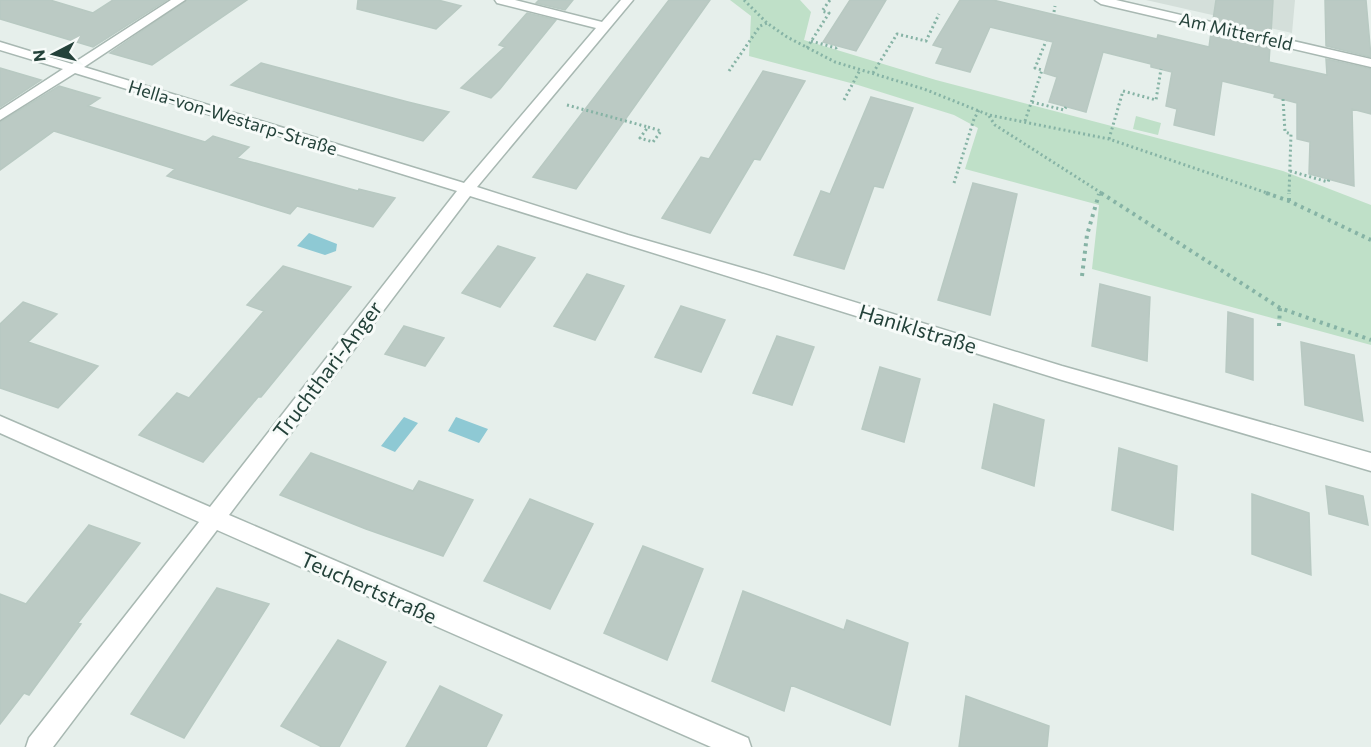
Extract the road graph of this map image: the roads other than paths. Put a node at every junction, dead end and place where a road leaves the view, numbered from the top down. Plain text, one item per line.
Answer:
1 (179, 0) edge
2 (501, 0) edge
3 (627, 0) edge
4 (1101, 0) edge
5 (604, 26) junction
6 (0, 46) edge
7 (1371, 63) edge
8 (72, 68) junction
9 (0, 116) edge
10 (466, 189) junction
11 (0, 424) edge
12 (1371, 462) edge
13 (214, 519) junction
14 (38, 747) edge
15 (739, 747) edge

1 - 8 street
2 - 5 street
3 - 5 street, Truchthari-Anger
4 - 7 street, Am Mitterfeld
5 - 10 street, Truchthari-Anger
6 - 8 street, Hella-von-Westarp-Straße
8 - 9 street
8 - 10 street, Hella-von-Westarp-Straße
10 - 12 street, Haniklstraße
10 - 13 street, Truchthari-Anger
11 - 13 street, Teuchertstraße
13 - 14 street, Truchthari-Anger
13 - 15 street, Teuchertstraße

